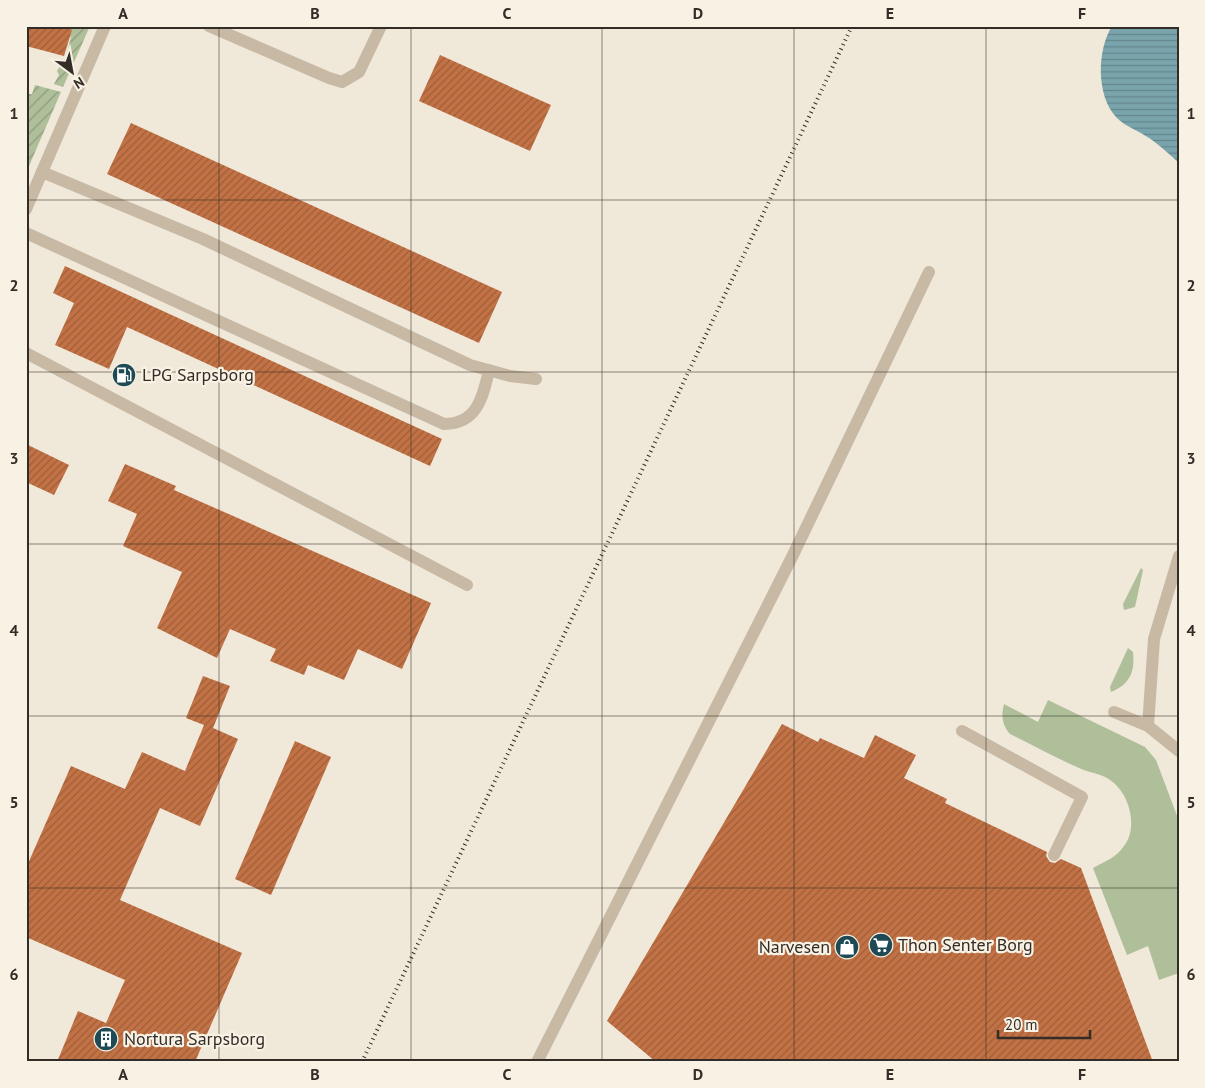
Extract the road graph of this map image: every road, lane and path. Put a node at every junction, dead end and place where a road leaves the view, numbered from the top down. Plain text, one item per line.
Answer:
1 (105, 26) edge
2 (209, 26) edge
3 (381, 26) edge
4 (42, 172) junction
5 (26, 210) edge
6 (26, 233) edge
7 (929, 272) dead end
8 (26, 353) edge
9 (489, 370) junction
10 (536, 379) dead end
11 (1179, 556) edge
12 (467, 586) dead end
13 (1114, 712) dead end
14 (1148, 726) junction
15 (962, 731) dead end
16 (1179, 752) edge
17 (1054, 855) dead end
18 (537, 1062) edge

1 - 4 street
2 - 3 street
4 - 5 street
4 - 9 street
6 - 9 street
7 - 18 street
8 - 12 street
9 - 10 street
11 - 14 street
13 - 14 street
14 - 16 street
15 - 17 street

